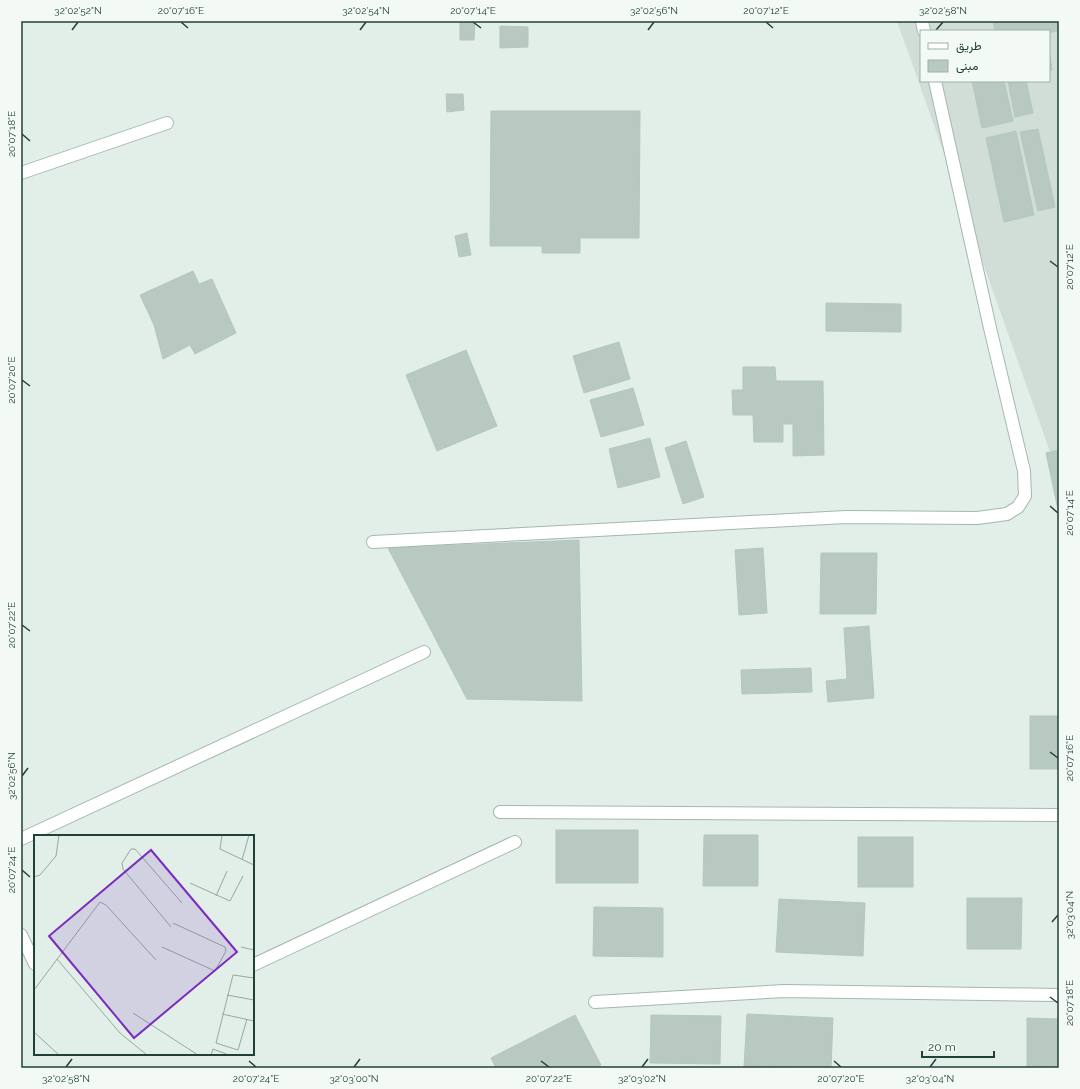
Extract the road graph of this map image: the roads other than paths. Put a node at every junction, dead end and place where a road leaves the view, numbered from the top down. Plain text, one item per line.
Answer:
1 (935, 82) edge
2 (167, 123) dead end
3 (21, 172) edge
4 (373, 542) dead end
5 (424, 652) dead end
6 (500, 812) dead end
7 (1059, 815) edge
8 (21, 839) edge
9 (515, 842) dead end
10 (21, 935) edge
11 (34, 962) edge
12 (254, 965) edge
13 (1059, 995) edge
14 (595, 1002) dead end

1 - 4 street
2 - 3 street
5 - 8 street
6 - 7 street
9 - 12 street
10 - 11 street
13 - 14 street

